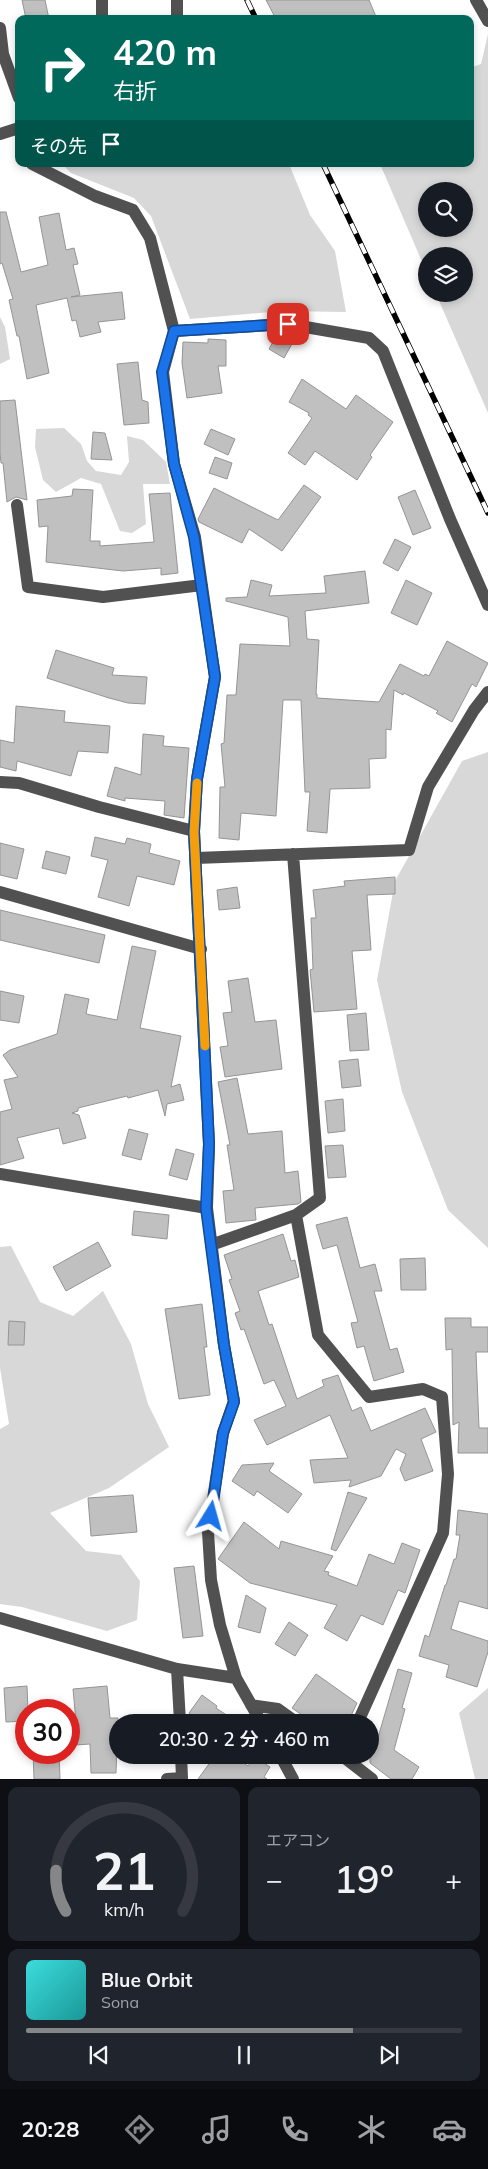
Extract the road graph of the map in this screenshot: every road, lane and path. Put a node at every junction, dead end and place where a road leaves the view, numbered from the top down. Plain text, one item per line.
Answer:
1 (102, 0) edge
2 (178, 0) edge
3 (476, 0) edge
4 (102, 15) edge
5 (177, 15) edge
6 (488, 21) edge
7 (0, 28) edge
8 (15, 87) edge
9 (15, 132) edge
10 (0, 134) edge
11 (38, 167) edge
12 (174, 331) junction
13 (17, 505) dead end
14 (202, 585) junction
15 (488, 605) edge
16 (488, 692) edge
17 (0, 782) edge
18 (194, 832) junction
19 (293, 854) junction
20 (196, 858) junction
21 (0, 892) edge
22 (201, 949) junction
23 (0, 1174) edge
24 (206, 1208) junction
25 (296, 1216) junction
26 (211, 1245) junction
27 (0, 1618) edge
28 (177, 1669) junction
29 (236, 1678) junction
30 (251, 1705) junction
31 (180, 1714) edge
32 (256, 1714) edge
33 (285, 1714) edge
34 (362, 1714) edge
35 (181, 1764) edge
36 (285, 1764) edge
37 (353, 1764) edge
38 (167, 1779) edge
39 (294, 1779) edge
40 (372, 1779) edge

1 - 4 street
2 - 5 street
3 - 6 street
7 - 8 street
9 - 10 street
11 - 12 street
12 - 14 street
12 - 15 street
13 - 14 street
14 - 18 street
16 - 19 street
17 - 18 street
18 - 20 street
19 - 20 street
19 - 25 street
20 - 22 street
21 - 22 street
22 - 24 street
23 - 24 street
24 - 26 street
25 - 26 street
25 - 34 street
26 - 29 street
27 - 28 street
28 - 29 street
28 - 31 street
29 - 30 street
30 - 32 street
30 - 33 street
35 - 38 street
36 - 39 street
37 - 40 street

